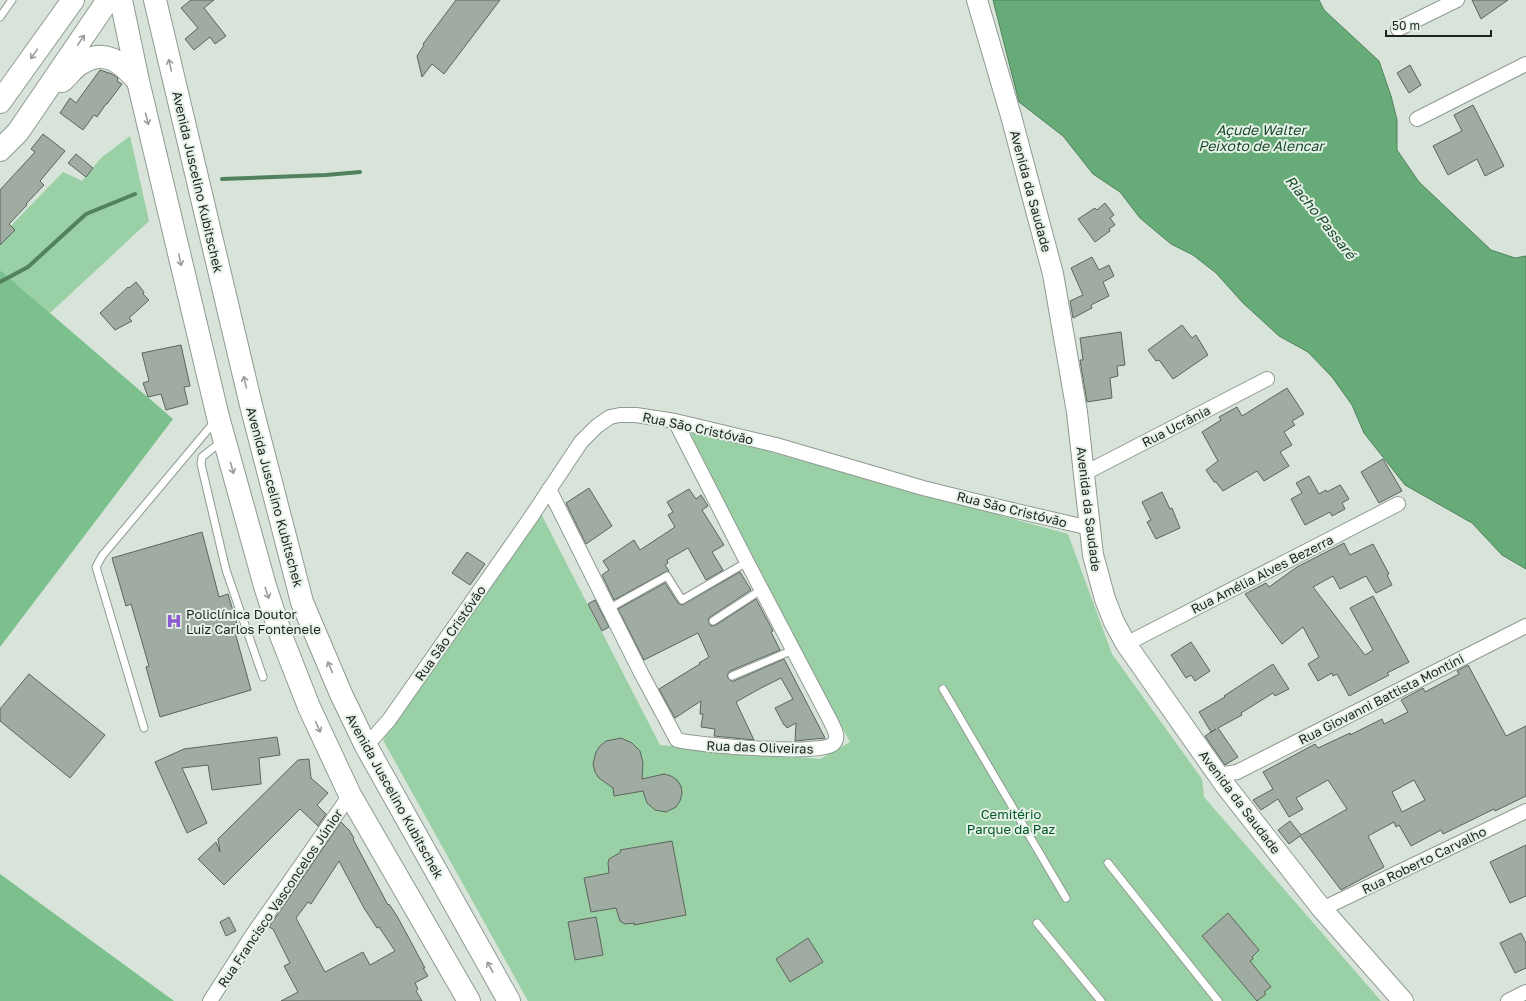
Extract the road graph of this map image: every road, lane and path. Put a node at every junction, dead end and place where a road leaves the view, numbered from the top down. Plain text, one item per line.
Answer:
1 (12, 0) edge
2 (74, 0) edge
3 (108, 0) edge
4 (121, 0) edge
5 (155, 0) edge
6 (977, 0) edge
7 (1457, 0) edge
8 (0, 17) edge
9 (1398, 29) dead end
10 (1526, 64) edge
11 (138, 81) junction
12 (0, 102) edge
13 (1417, 119) dead end
14 (18, 132) junction
15 (0, 150) edge
16 (1267, 378) dead end
17 (218, 417) junction
18 (675, 421) junction
19 (224, 439) junction
20 (1084, 473) junction
21 (549, 489) junction
22 (1398, 504) dead end
23 (1090, 528) junction
24 (747, 562) junction
25 (761, 590) junction
26 (608, 609) junction
27 (713, 621) dead end
28 (1526, 626) edge
29 (1126, 644) junction
30 (793, 650) junction
31 (732, 676) dead end
32 (263, 677) dead end
33 (943, 689) dead end
34 (341, 694) junction
35 (309, 707) junction
36 (144, 728) dead end
37 (366, 746) junction
38 (1227, 777) junction
39 (350, 795) junction
40 (1526, 811) edge
41 (1108, 863) dead end
42 (1066, 898) dead end
43 (1322, 909) junction
44 (1037, 923) dead end
45 (1526, 992) edge
46 (210, 1001) edge
47 (469, 1001) edge
48 (509, 1001) edge
49 (1101, 1001) edge
50 (1218, 1001) edge
51 (1403, 1001) edge
52 (1508, 1001) edge

1 - 8 lane
2 -> 12 main road
14 -> 3 main road
4 - 11 main road
34 -> 5 main road, Avenida Juscelino Kubitschek
6 - 20 street, Avenida da Saudade
7 - 9 street
10 - 13 street
11 - 14 main road
11 -> 17 main road
14 - 15 main road
16 - 20 street, Rua Ucrânia
17 - 19 main road
17 - 36 lane
18 - 21 street, Rua São Cristóvão
18 - 23 street, Rua São Cristóvão
18 - 24 street, Rua das Oliveiras
19 - 32 lane
19 -> 35 main road
20 - 23 street, Avenida da Saudade
21 - 26 street, Rua das Oliveiras
21 - 37 street, Rua São Cristóvão
22 - 29 street, Rua Amélia Alves Bezerra
23 - 29 street, Avenida da Saudade
24 - 25 street, Rua das Oliveiras
24 - 26 lane
25 - 27 lane
25 - 30 street, Rua das Oliveiras
26 - 30 street, Rua das Oliveiras
28 - 38 street, Rua Giovanni Battista Montini
29 - 38 street, Avenida da Saudade
30 - 31 lane
33 - 42 lane
34 - 35 main road
34 - 37 main road, Avenida Juscelino Kubitschek
35 -> 39 main road
48 -> 37 main road, Avenida Juscelino Kubitschek
38 - 43 street, Avenida da Saudade
39 - 46 street, Rua Francisco Vasconcelos Júnior
39 - 47 main road
40 - 43 street, Rua Roberto Carvalho
41 - 50 lane
43 - 51 street, Avenida da Saudade
44 - 49 lane
45 - 52 street

